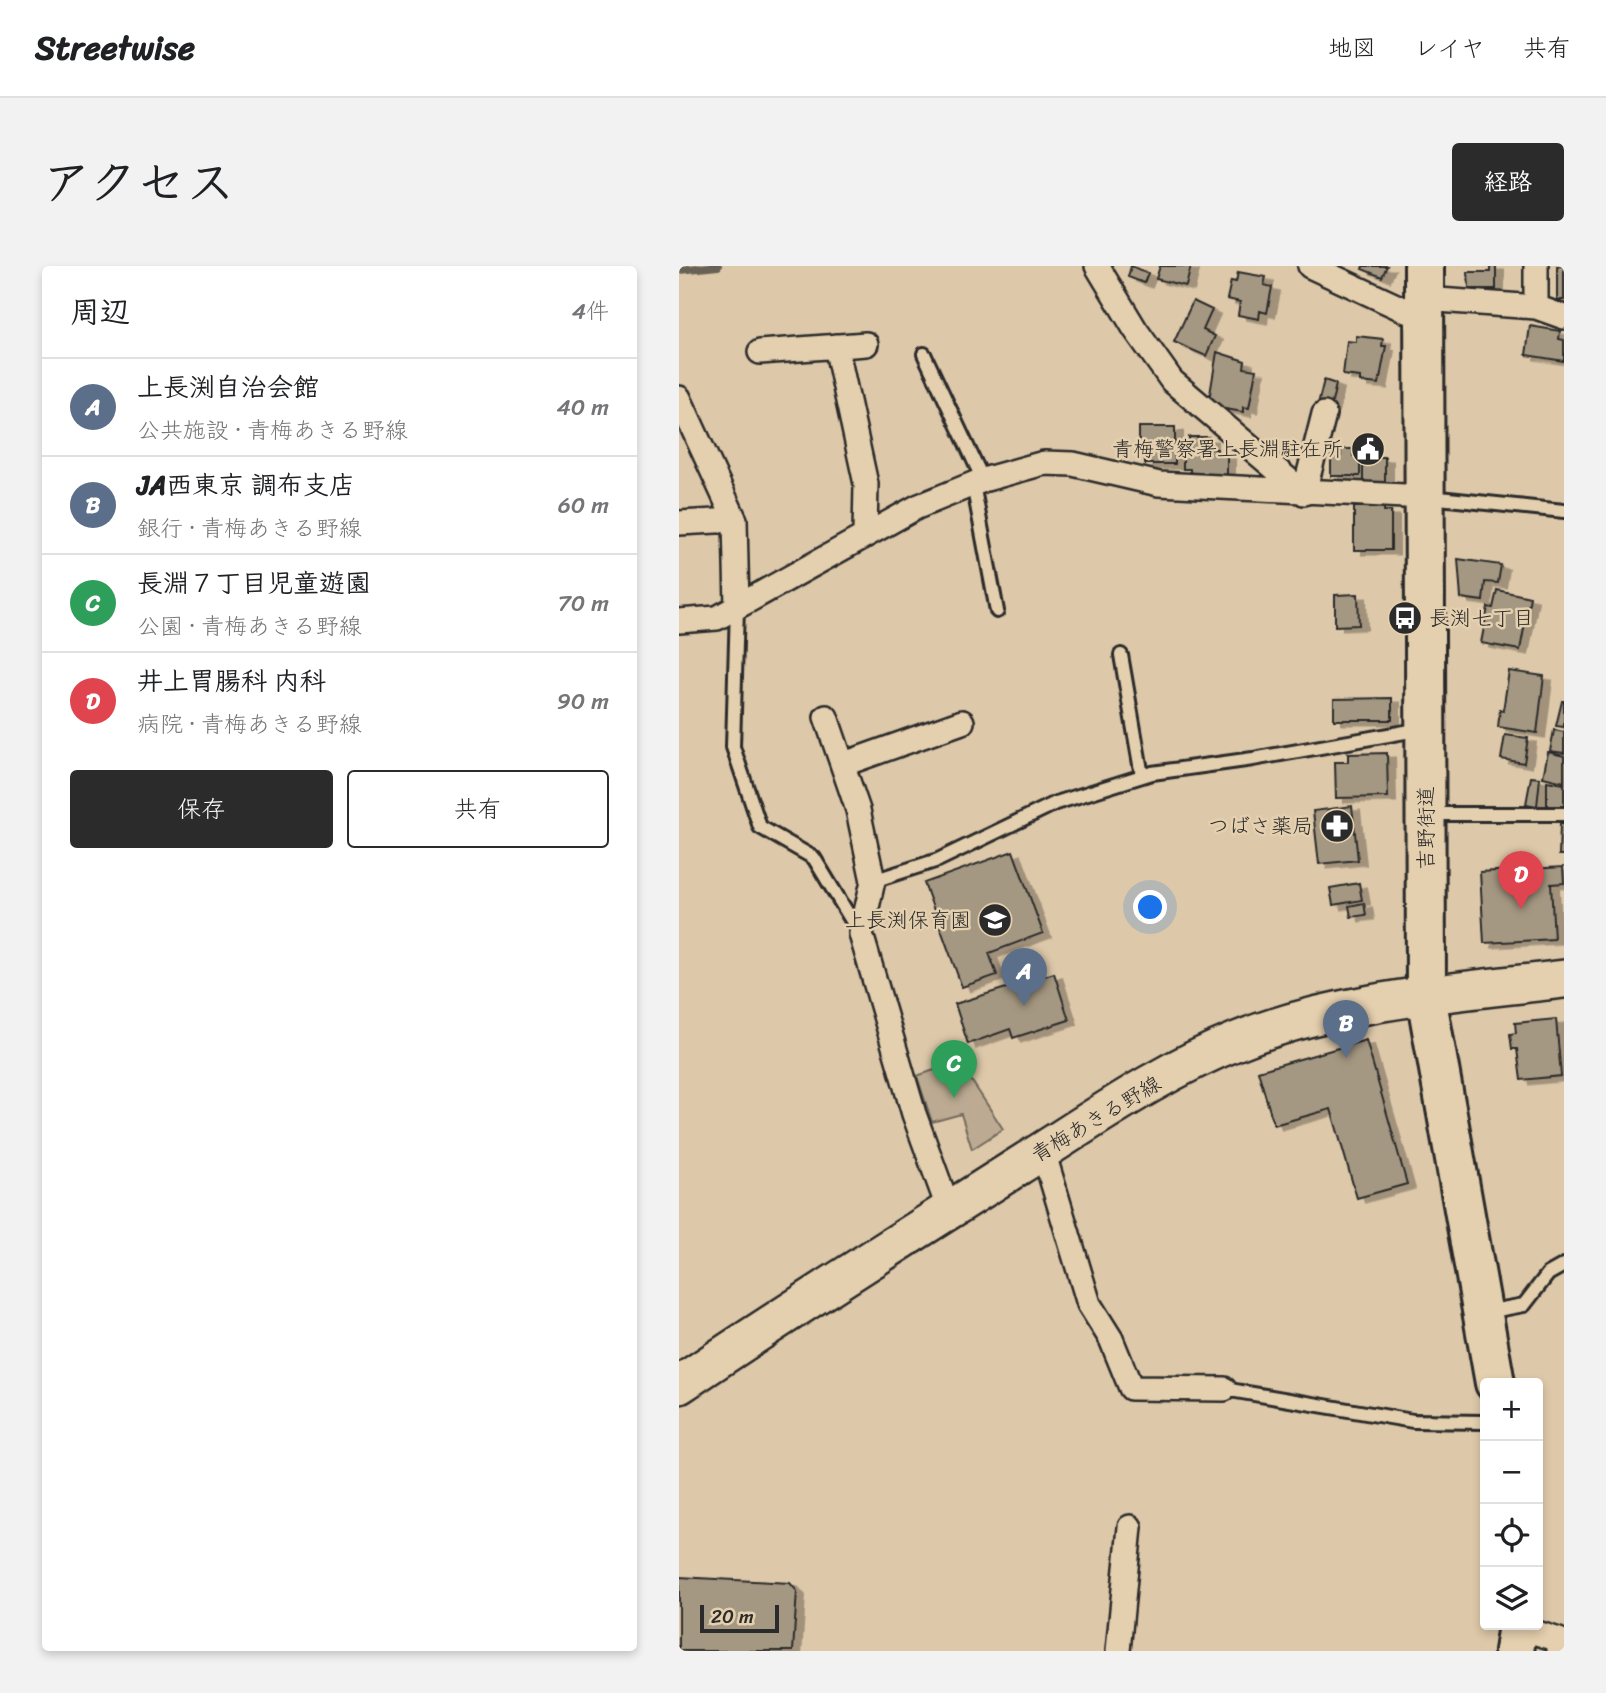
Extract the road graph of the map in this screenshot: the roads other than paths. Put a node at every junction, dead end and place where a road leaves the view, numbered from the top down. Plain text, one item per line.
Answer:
1 (1097, 266) edge
2 (1312, 266) edge
3 (1536, 266) edge
4 (1424, 295) edge
5 (1536, 307) junction
6 (1564, 317) edge
7 (866, 344) dead end
8 (836, 346) junction
9 (760, 352) dead end
10 (924, 354) dead end
11 (679, 398) edge
12 (1324, 414) dead end
13 (978, 482) junction
14 (1304, 493) junction
15 (1425, 497) junction
16 (1564, 511) edge
17 (735, 520) junction
18 (679, 523) edge
19 (865, 534) junction
20 (737, 607) junction
21 (997, 611) dead end
22 (679, 621) edge
23 (1121, 656) dead end
24 (826, 717) dead end
25 (962, 722) dead end
26 (1426, 729) junction
27 (843, 764) junction
28 (1142, 776) junction
29 (1426, 814) junction
30 (1564, 814) edge
31 (873, 881) junction
32 (860, 934) junction
33 (1564, 979) edge
34 (1426, 996) junction
35 (1044, 1151) junction
36 (949, 1210) junction
37 (1564, 1265) edge
38 (1483, 1313) junction
39 (1494, 1378) edge
40 (679, 1385) edge
41 (1224, 1389) joint
42 (1480, 1422) edge
43 (1131, 1527) dead end
44 (1517, 1634) edge
45 (1118, 1651) edge
46 (1559, 1651) edge

1 - 14 street
2 - 4 street
3 - 5 street
4 - 5 street
4 - 15 highway, 吉野街道
5 - 6 street
7 - 8 street
8 - 9 street
8 - 19 street
10 - 13 lane
11 - 17 street
12 - 14 street
13 - 14 street
13 - 19 street
13 - 21 lane
14 - 15 street
15 - 16 lane
15 - 26 highway, 吉野街道
17 - 18 street
17 - 20 street
19 - 20 street
20 - 22 street
20 - 32 lane
23 - 28 lane
24 - 27 street
25 - 27 street
26 - 28 lane
26 - 29 highway, 吉野街道
27 - 31 street
28 - 31 lane
29 - 30 lane
29 - 34 highway, 吉野街道
31 - 32 street
32 - 36 street
33 - 34 main road, 青梅あきる野線
34 - 35 main road, 青梅あきる野線
34 - 38 highway, 吉野街道
35 - 36 main road, 青梅あきる野線
35 - 41 street
36 - 40 main road, 青梅あきる野線
37 - 38 lane
38 - 39 highway, 吉野街道
41 - 42 lane
43 - 45 street
44 - 46 street

